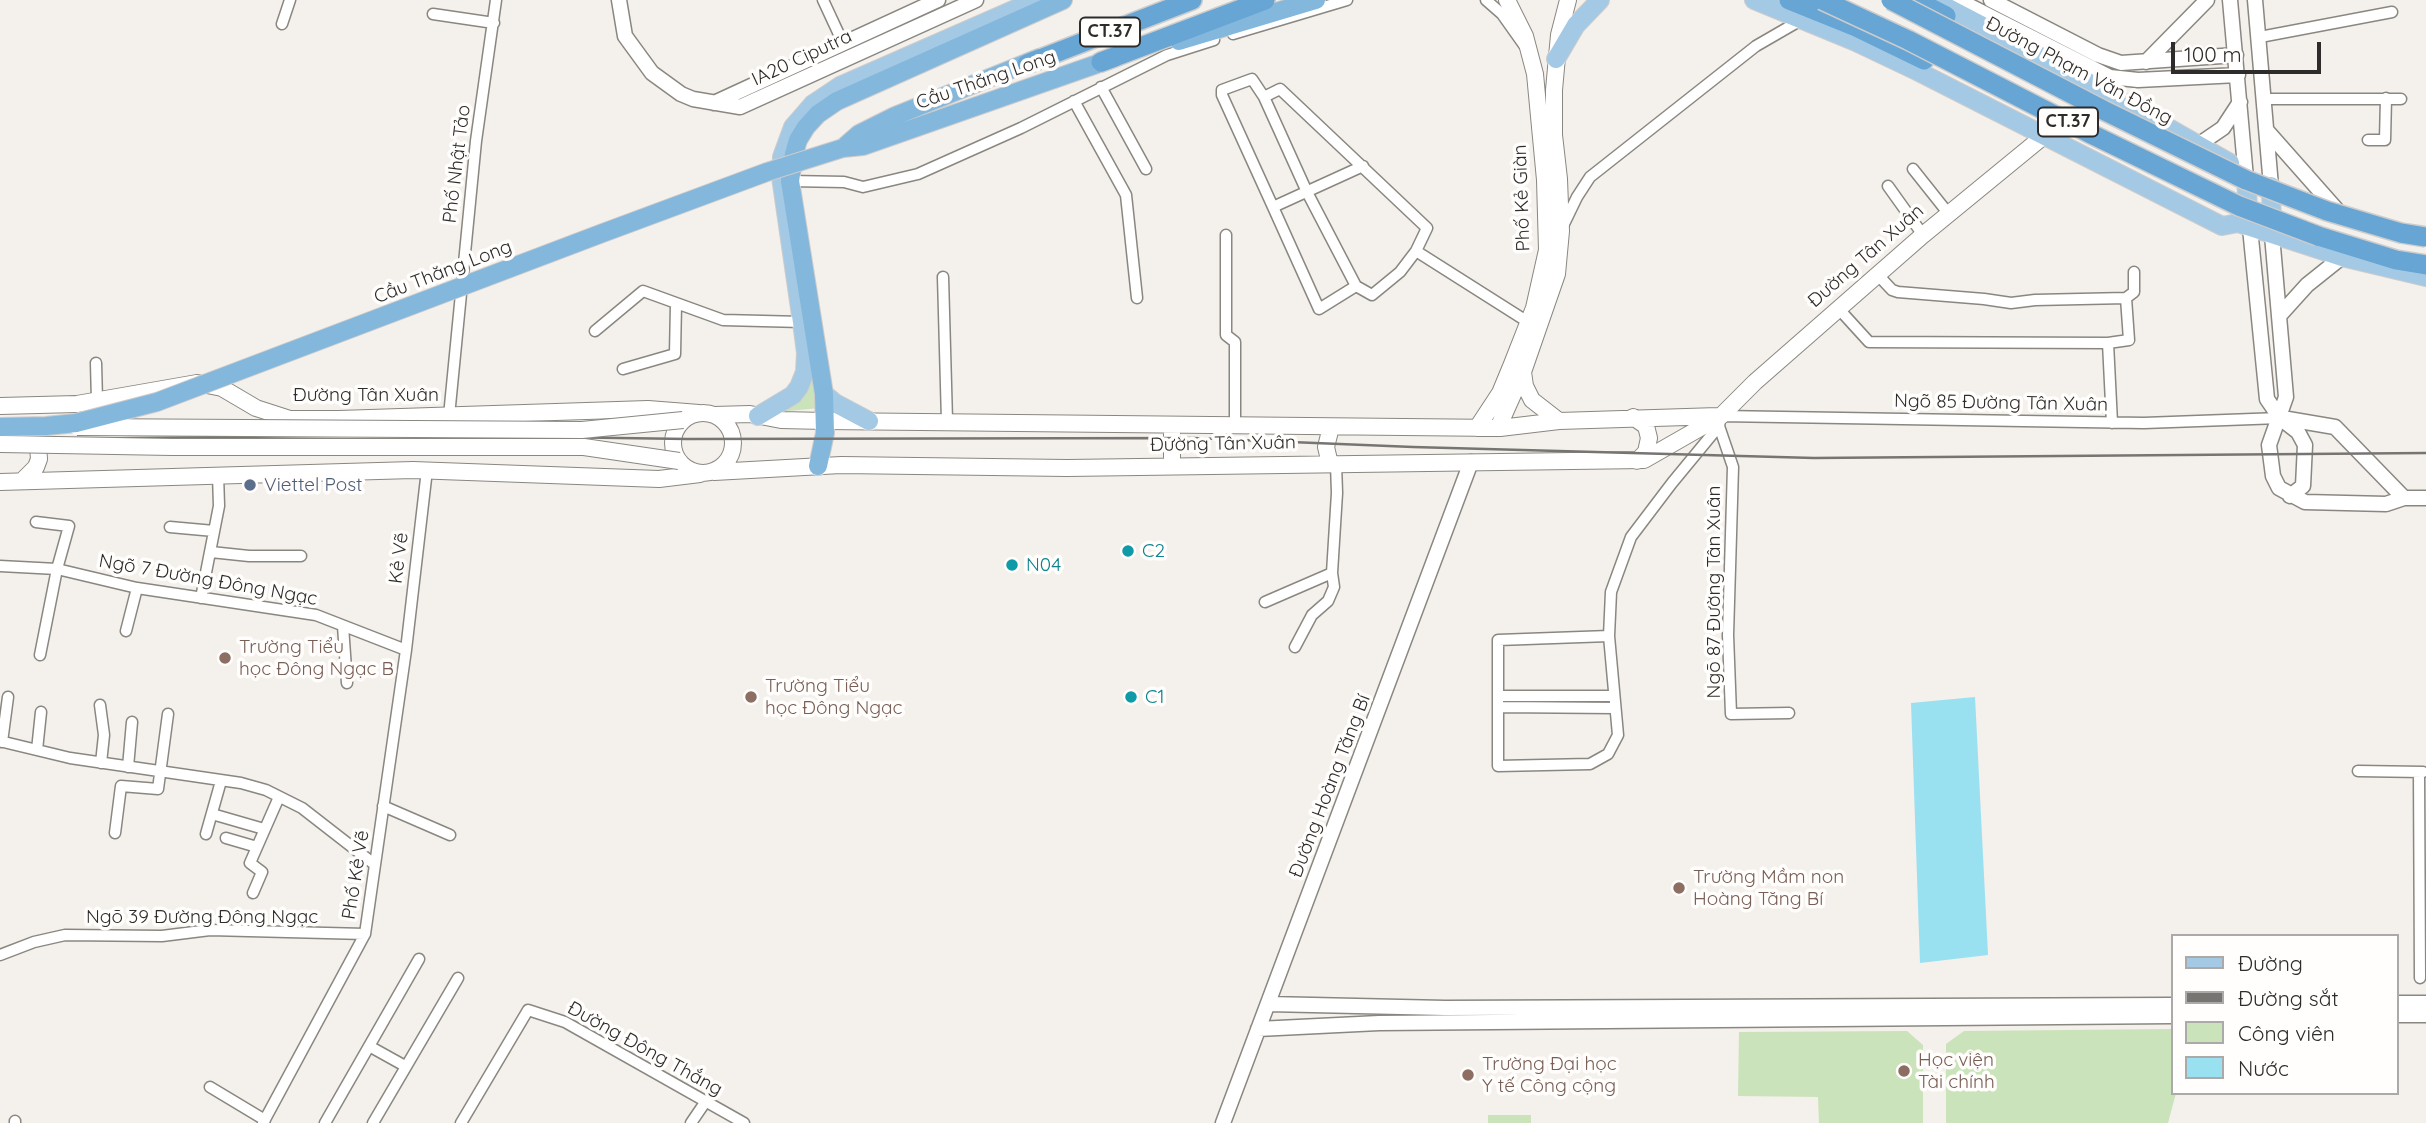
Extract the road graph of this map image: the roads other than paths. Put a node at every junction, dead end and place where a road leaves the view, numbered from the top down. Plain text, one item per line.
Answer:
1 (290, 0) edge
2 (496, 0) edge
3 (619, 0) edge
4 (823, 0) edge
5 (937, 0) edge
6 (976, 0) edge
7 (1036, 0) edge
8 (1063, 0) edge
9 (1170, 0) edge
10 (1192, 0) edge
11 (1265, 0) edge
12 (1316, 0) edge
13 (1348, 0) edge
14 (1486, 0) edge
15 (1507, 0) edge
16 (1568, 0) edge
17 (1600, 0) edge
18 (1754, 0) edge
19 (1789, 0) edge
20 (1802, 0) edge
21 (1822, 0) edge
22 (1891, 0) edge
23 (1898, 0) edge
24 (1915, 0) edge
25 (1933, 0) edge
26 (1991, 0) edge
27 (2207, 0) edge
28 (2230, 0) edge
29 (2255, 0) edge
30 (1952, 8) edge
31 (2392, 12) dead end
32 (433, 14) dead end
33 (1801, 20) junction
34 (494, 23) junction
35 (282, 24) dead end
36 (2260, 37) junction
37 (843, 43) junction
38 (1530, 53) junction
39 (2236, 55) junction
40 (1556, 59) junction
41 (1101, 62) junction
42 (2146, 62) junction
43 (1027, 64) junction
44 (2238, 75) junction
45 (1101, 87) junction
46 (1264, 97) junction
47 (2386, 98) junction
48 (2265, 99) junction
49 (2401, 99) dead end
50 (2240, 100) junction
51 (1074, 101) junction
52 (714, 103) junction
53 (2267, 131) junction
54 (2045, 135) junction
55 (2368, 140) dead end
56 (2198, 145) junction
57 (843, 148) junction
58 (1363, 166) junction
59 (1146, 169) dead end
60 (1913, 169) dead end
61 (2244, 178) junction
62 (790, 181) junction
63 (1888, 186) dead end
64 (2271, 186) junction
65 (1307, 192) junction
66 (1553, 201) junction
67 (1273, 207) junction
68 (2336, 209) junction
69 (1948, 213) junction
70 (2244, 225) junction
71 (1561, 231) junction
72 (2426, 232) edge
73 (1923, 234) junction
74 (1226, 235) dead end
75 (2272, 235) junction
76 (2318, 236) junction
77 (2426, 237) edge
78 (1416, 251) junction
79 (2342, 257) junction
80 (2134, 272) dead end
81 (2423, 272) edge
82 (1878, 275) junction
83 (943, 277) dead end
84 (461, 278) junction
85 (2307, 285) junction
86 (1356, 286) junction
87 (2276, 287) junction
88 (2256, 289) junction
89 (1137, 298) dead end
90 (2126, 298) junction
91 (676, 304) junction
92 (1838, 308) junction
93 (2279, 316) junction
94 (1528, 321) junction
95 (802, 323) junction
96 (595, 331) dead end
97 (2108, 343) junction
98 (96, 363) dead end
99 (623, 369) dead end
100 (1523, 372) junction
101 (208, 384) junction
102 (824, 394) junction
103 (97, 401) junction
104 (0, 406) edge
105 (24, 407) junction
106 (707, 414) junction
107 (449, 416) junction
108 (758, 416) junction
109 (1633, 417) junction
110 (2280, 418) junction
111 (322, 419) junction
112 (339, 419) junction
113 (683, 420) junction
114 (0, 421) edge
115 (825, 421) junction
116 (870, 421) junction
117 (947, 421) junction
118 (1559, 421) junction
119 (1720, 421) junction
120 (2112, 423) junction
121 (1172, 426) junction
122 (1235, 426) junction
123 (0, 427) edge
124 (1331, 427) junction
125 (1477, 428) junction
126 (1498, 428) junction
127 (0, 444) edge
128 (678, 461) junction
129 (1637, 461) junction
130 (1471, 462) junction
131 (1333, 464) junction
132 (818, 466) junction
133 (1172, 466) junction
134 (427, 470) junction
135 (333, 471) junction
136 (707, 473) junction
137 (218, 474) junction
138 (22, 481) junction
139 (0, 482) edge
140 (2290, 496) junction
141 (2404, 498) junction
142 (2426, 498) edge
143 (36, 522) dead end
144 (170, 527) dead end
145 (214, 531) junction
146 (211, 552) junction
147 (301, 556) dead end
148 (0, 566) edge
149 (57, 569) junction
150 (1332, 572) junction
151 (137, 589) junction
152 (201, 598) junction
153 (1265, 602) dead end
154 (343, 626) junction
155 (126, 631) dead end
156 (1609, 636) junction
157 (1295, 647) dead end
158 (406, 650) junction
159 (40, 654) dead end
160 (347, 682) dead end
161 (8, 697) dead end
162 (1499, 702) junction
163 (1615, 702) junction
164 (100, 705) dead end
165 (41, 712) dead end
166 (1789, 713) dead end
167 (168, 714) dead end
168 (132, 722) dead end
169 (1, 741) edge
170 (37, 750) junction
171 (101, 763) junction
172 (128, 767) junction
173 (2358, 771) dead end
174 (162, 772) junction
175 (2422, 772) edge
176 (221, 781) junction
177 (279, 797) junction
178 (383, 806) junction
179 (212, 814) junction
180 (264, 829) junction
181 (115, 833) dead end
182 (206, 834) dead end
183 (450, 835) dead end
184 (226, 838) dead end
185 (257, 847) junction
186 (374, 864) junction
187 (253, 893) dead end
188 (365, 934) junction
189 (0, 955) edge
190 (419, 959) dead end
191 (458, 978) dead end
192 (2420, 978) dead end
193 (2398, 1003) edge
194 (2426, 1003) edge
195 (1268, 1004) junction
196 (2170, 1005) edge
197 (2398, 1015) edge
198 (2426, 1015) edge
199 (2170, 1016) edge
200 (1258, 1029) junction
201 (369, 1046) junction
202 (405, 1066) junction
203 (210, 1087) dead end
204 (706, 1101) junction
205 (264, 1121) edge
206 (325, 1123) edge
207 (373, 1123) edge
208 (461, 1123) edge
209 (691, 1123) edge
210 (744, 1123) edge
211 (1223, 1123) edge

1 - 35 street
2 - 34 street, Phố Nhật Tảo
3 - 52 street
4 - 37 street
5 - 37 street, IA20 Ciputra
6 - 52 street, IA20 Ciputra
7 - 95 main road
8 - 62 highway
9 - 43 highway, Cầu Thăng Long
10 - 43 highway, CT.37
11 - 41 highway, CT.37
12 - 41 highway, Cầu Thăng Long
13 - 45 street
14 - 38 street
15 - 38 main road, Phố Kẻ Giàn
16 - 40 main road, Phố Kẻ Giàn
17 - 40 main road
18 - 33 main road
19 - 76 highway, bridge
20 - 70 main road
21 - 76 highway, CT.37, bridge
22 - 61 highway, CT.37, bridge
23 - 61 main road, Đường Phạm Văn Đồng
24 - 30 highway
25 - 56 main road, Đường Phạm Văn Đồng
26 - 42 street, Đường Phạm Văn Đồng
27 - 42 street
28 - 39 street
29 - 36 street
30 - 44 street, Đường Phạm Văn Đồng
30 - 61 highway, bridge
31 - 36 street
32 - 34 street
33 - 54 main road
33 - 71 street
34 - 84 street, Phố Nhật Tảo
36 - 48 street
37 - 52 street, IA20 Ciputra
38 - 66 main road, Phố Kẻ Giàn
39 - 42 street, Đường Phạm Văn Đồng
39 - 44 street
40 - 66 main road, Phố Kẻ Giàn
41 - 57 highway, Cầu Thăng Long
43 - 57 highway, Cầu Thăng Long
44 - 50 street
45 - 51 street
45 - 59 street
46 - 58 street
46 - 65 street
46 - 67 street
47 - 48 street
47 - 49 street
47 - 55 street
48 - 53 street
50 - 56 street
50 - 61 street
51 - 62 street
51 - 89 street
53 - 64 street
53 - 68 street
54 - 69 main road, Đường Tân Xuân
54 - 70 main road
56 - 61 main road, Đường Phạm Văn Đồng
57 - 123 highway, Cầu Thăng Long, bridge
58 - 65 street
58 - 78 street
60 - 69 street
61 - 64 main road, Đường Phạm Văn Đồng
61 - 70 main road
61 - 77 highway, CT.37, bridge
62 - 102 highway
63 - 73 street
64 - 68 main road, Đường Phạm Văn Đồng
64 - 75 main road
65 - 67 street
65 - 86 street
66 - 71 main road, Phố Kẻ Giàn
66 - 94 main road, Phố Kẻ Giàn
67 - 86 street
68 - 72 main road, Đường Phạm Văn Đồng
69 - 73 main road, Đường Tân Xuân
70 - 75 main road
70 - 88 street
71 - 100 main road, Phố Kẻ Giàn
73 - 82 main road, Đường Tân Xuân
74 - 122 street
75 - 79 main road
75 - 87 street
76 - 81 highway, CT.37
78 - 86 street
78 - 94 street
79 - 81 main road
79 - 85 street
80 - 90 street
82 - 90 street
82 - 92 main road, Đường Tân Xuân
83 - 117 street
84 - 101 street
84 - 107 street, Phố Nhật Tảo
85 - 87 street
85 - 93 street
87 - 88 street
87 - 93 street
88 - 110 street
90 - 97 street
91 - 95 street
91 - 96 street
91 - 99 street
92 - 97 street
92 - 119 main road, Đường Tân Xuân
93 - 110 street
94 - 125 main road, Phố Kẻ Giàn
95 - 108 main road
97 - 120 street
98 - 103 street
100 - 118 main road
100 - 126 main road, Phố Kẻ Giàn
101 - 103 main road, Đường Tân Xuân
101 - 111 main road, Đường Tân Xuân
102 - 115 highway
102 - 116 main road
103 - 105 main road, Đường Tân Xuân
104 - 105 main road, Đường Tân Xuân
105 - 138 main road
106 - 107 main road, Đường Tân Xuân
106 - 108 main road, Đường Tân Xuân
106 - 113 main road
106 - 136 main road
107 - 112 main road, Đường Tân Xuân
108 - 115 main road, Đường Tân Xuân
109 - 118 main road, Đường Tân Xuân
109 - 119 main road, Đường Tân Xuân
109 - 129 main road
110 - 120 street, Ngõ 85 Đường Tân Xuân
110 - 140 street
110 - 140 street
110 - 141 street
111 - 112 main road, Đường Tân Xuân
111 - 135 main road
112 - 135 main road
113 - 114 main road, bridge
113 - 128 main road
115 - 116 main road, Đường Tân Xuân
115 - 132 highway
116 - 117 main road, Đường Tân Xuân
117 - 121 main road, Đường Tân Xuân
118 - 126 main road, Đường Tân Xuân
119 - 120 street, Ngõ 85 Đường Tân Xuân
119 - 129 main road, Đường Tân Xuân
119 - 156 street
119 - 166 street, Ngõ 87 Đường Tân Xuân
121 - 122 main road, Đường Tân Xuân
121 - 133 main road
122 - 124 main road, Đường Tân Xuân
124 - 125 main road, Đường Tân Xuân
124 - 131 main road
125 - 126 main road, Đường Tân Xuân
127 - 128 main road, bridge
128 - 136 main road
129 - 130 main road, Đường Tân Xuân
130 - 131 main road, Đường Tân Xuân
130 - 195 street, Đường Hoàng Tăng Bí
131 - 133 main road, Đường Tân Xuân
131 - 150 street
132 - 133 main road, Đường Tân Xuân
132 - 136 main road, Đường Tân Xuân
134 - 135 main road, Đường Tân Xuân
134 - 136 main road, Đường Tân Xuân
134 - 158 street, Kẻ Vẽ
135 - 137 main road, Đường Tân Xuân
137 - 138 main road, Đường Tân Xuân
137 - 145 street
138 - 139 main road, Đường Tân Xuân
140 - 141 street
141 - 142 street
143 - 149 street
144 - 145 street
145 - 146 street
146 - 147 street
146 - 152 street
148 - 149 street, Ngõ 7 Đường Đông Ngạc
149 - 151 street, Ngõ 7 Đường Đông Ngạc
149 - 159 street
150 - 153 street
150 - 157 street
151 - 152 street, Ngõ 7 Đường Đông Ngạc
151 - 155 street
152 - 154 street, Ngõ 7 Đường Đông Ngạc
154 - 158 street, Ngõ 7 Đường Đông Ngạc
154 - 160 street
156 - 162 street
156 - 163 street
158 - 178 street, Phố Kẻ Vẽ
161 - 169 street
162 - 163 street
162 - 163 street
164 - 171 street
165 - 170 street
167 - 174 street
168 - 172 street
169 - 170 street
170 - 171 street
171 - 172 street
172 - 174 street
173 - 175 street
174 - 176 street
174 - 181 street
175 - 192 street
176 - 177 street
176 - 179 street
177 - 180 street
177 - 186 street
178 - 183 street
178 - 186 street, Phố Kẻ Vẽ
179 - 180 street
179 - 182 street
180 - 185 street
184 - 185 street
185 - 187 street
186 - 188 street, Phố Kẻ Vẽ
188 - 189 street, Ngõ 39 Đường Đông Ngạc
188 - 205 street, Phố Kẻ Vẽ
190 - 201 street
191 - 202 street
193 - 194 street
195 - 196 street
195 - 200 street, Đường Hoàng Tăng Bí
197 - 198 street
199 - 200 street
200 - 211 street, Đường Hoàng Tăng Bí
201 - 202 street
201 - 206 street
202 - 207 street
203 - 205 street
204 - 208 street, Đường Đông Thắng
204 - 209 street
204 - 210 street, Đường Đông Thắng

